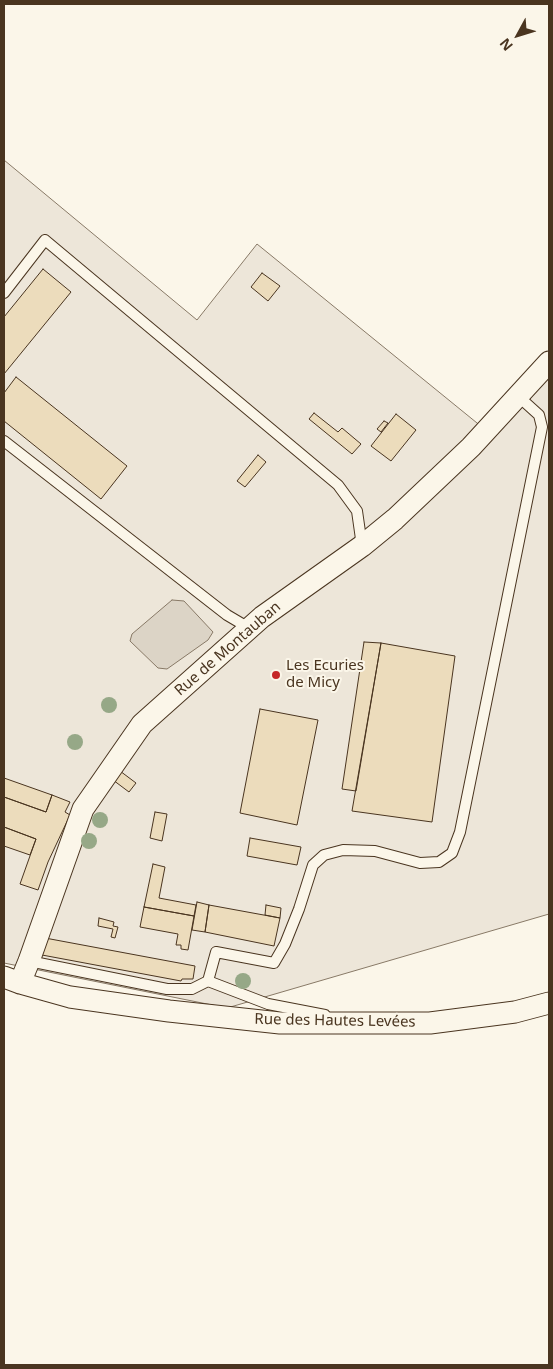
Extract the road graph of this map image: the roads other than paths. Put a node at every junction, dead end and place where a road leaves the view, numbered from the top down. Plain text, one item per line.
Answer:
1 (4, 293) edge
2 (549, 362) edge
3 (518, 396) junction
4 (4, 441) edge
5 (362, 546) junction
6 (248, 628) junction
7 (29, 961) junction
8 (12, 980) edge
9 (208, 981) junction
10 (549, 1003) edge
11 (365, 1023) junction

1 - 5 lane
2 - 3 street, Rue de Montauban
3 - 5 street, Rue de Montauban
3 - 9 lane
4 - 6 lane
5 - 6 street, Rue de Montauban
6 - 7 street, Rue de Montauban
7 - 8 street, Rue de Montauban
7 - 9 lane
8 - 11 street, Rue des Hautes Levées
9 - 11 lane
10 - 11 street, Rue des Hautes Levées

